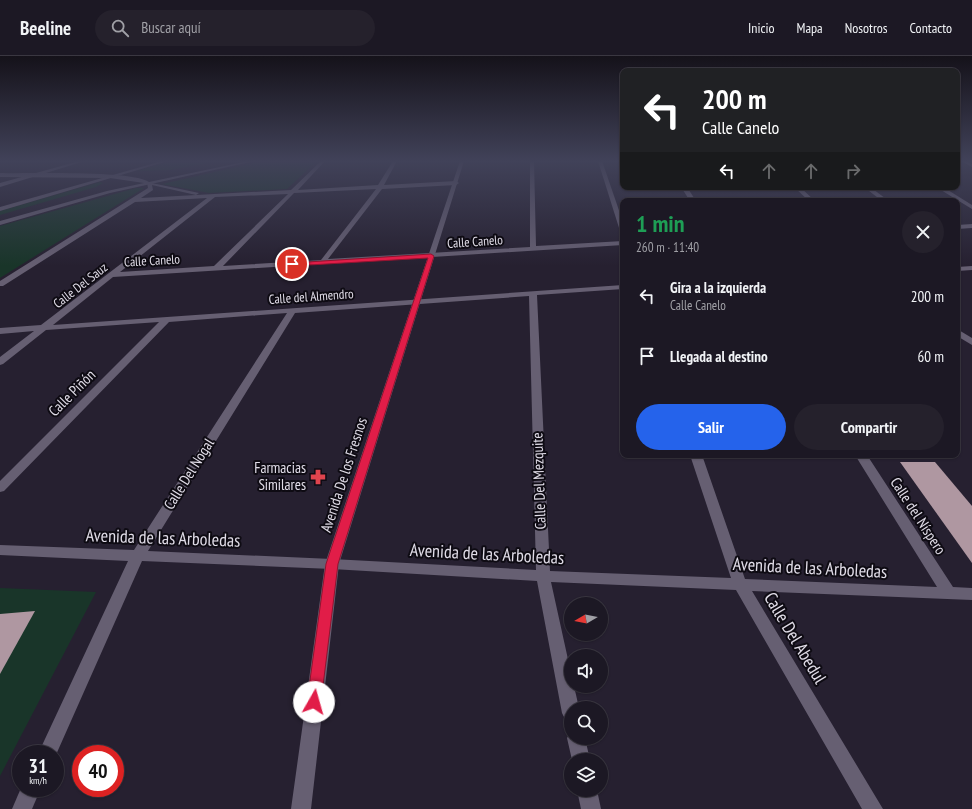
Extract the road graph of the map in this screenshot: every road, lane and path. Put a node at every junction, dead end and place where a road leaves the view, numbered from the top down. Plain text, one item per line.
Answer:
1 (43, 196) edge
2 (72, 196) edge
3 (94, 196) edge
4 (140, 196) edge
5 (210, 196) edge
6 (213, 196) edge
7 (287, 196) edge
8 (374, 196) edge
9 (452, 196) edge
10 (532, 196) edge
11 (611, 196) edge
12 (134, 200) junction
13 (960, 200) edge
14 (972, 207) edge
15 (0, 209) edge
16 (0, 217) edge
17 (0, 223) edge
18 (620, 223) edge
19 (972, 226) edge
20 (960, 227) edge
21 (620, 243) edge
22 (533, 249) junction
23 (431, 256) junction
24 (322, 262) junction
25 (216, 269) junction
26 (960, 269) edge
27 (971, 269) edge
28 (113, 275) junction
29 (0, 284) edge
30 (620, 287) edge
31 (533, 293) junction
32 (417, 302) junction
33 (293, 310) junction
34 (166, 320) junction
35 (46, 327) junction
36 (0, 331) edge
37 (960, 334) edge
38 (972, 342) edge
39 (0, 362) edge
40 (697, 458) edge
41 (862, 458) edge
42 (0, 488) edge
43 (0, 550) edge
44 (137, 557) junction
45 (332, 564) junction
46 (543, 576) junction
47 (740, 584) junction
48 (949, 593) junction
49 (972, 594) edge
50 (569, 701) edge
51 (51, 745) edge
52 (27, 797) edge
53 (588, 797) edge
54 (22, 809) edge
55 (301, 809) edge
56 (591, 809) edge
57 (873, 809) edge

1 - 15 street
2 - 16 street
3 - 17 street
4 - 12 street
5 - 12 street
6 - 28 street, Calle Del Sauz
7 - 25 street
8 - 24 street
9 - 23 street, Avenida De los Fresnos
10 - 22 street
11 - 18 street
12 - 29 street
13 - 14 street
19 - 20 street
21 - 22 street, Calle Canelo
22 - 23 street, Calle Canelo
23 - 24 street, Calle Canelo
23 - 32 street, Avenida De los Fresnos
24 - 25 street, Calle Canelo
25 - 28 street, Calle Canelo
26 - 27 street
28 - 35 street, Calle Del Sauz
30 - 31 street, Calle del Almendro
31 - 32 street, Calle del Almendro
31 - 46 street, Calle Del Mezquite
32 - 33 street, Calle del Almendro
32 - 45 street, Avenida De los Fresnos
33 - 34 street, Calle del Almendro
33 - 44 street, Calle Del Nogal
34 - 35 street, Calle del Almendro
34 - 42 street, Calle Piñón
35 - 36 street, Calle del Almendro
35 - 39 street, Calle Del Sauz
37 - 38 street
40 - 47 street, Calle Del Abedul
41 - 48 street, Calle del Níspero
43 - 44 street, Avenida de las Arboledas
44 - 45 street, Avenida de las Arboledas
44 - 51 street, Calle Del Nogal
45 - 46 street, Avenida de las Arboledas
45 - 55 street, Avenida De los Fresnos
46 - 47 street, Avenida de las Arboledas
46 - 50 street, Calle Del Mezquite
47 - 48 street, Avenida de las Arboledas
47 - 57 street, Calle Del Abedul
48 - 49 street, Avenida de las Arboledas
52 - 54 street
53 - 56 street

